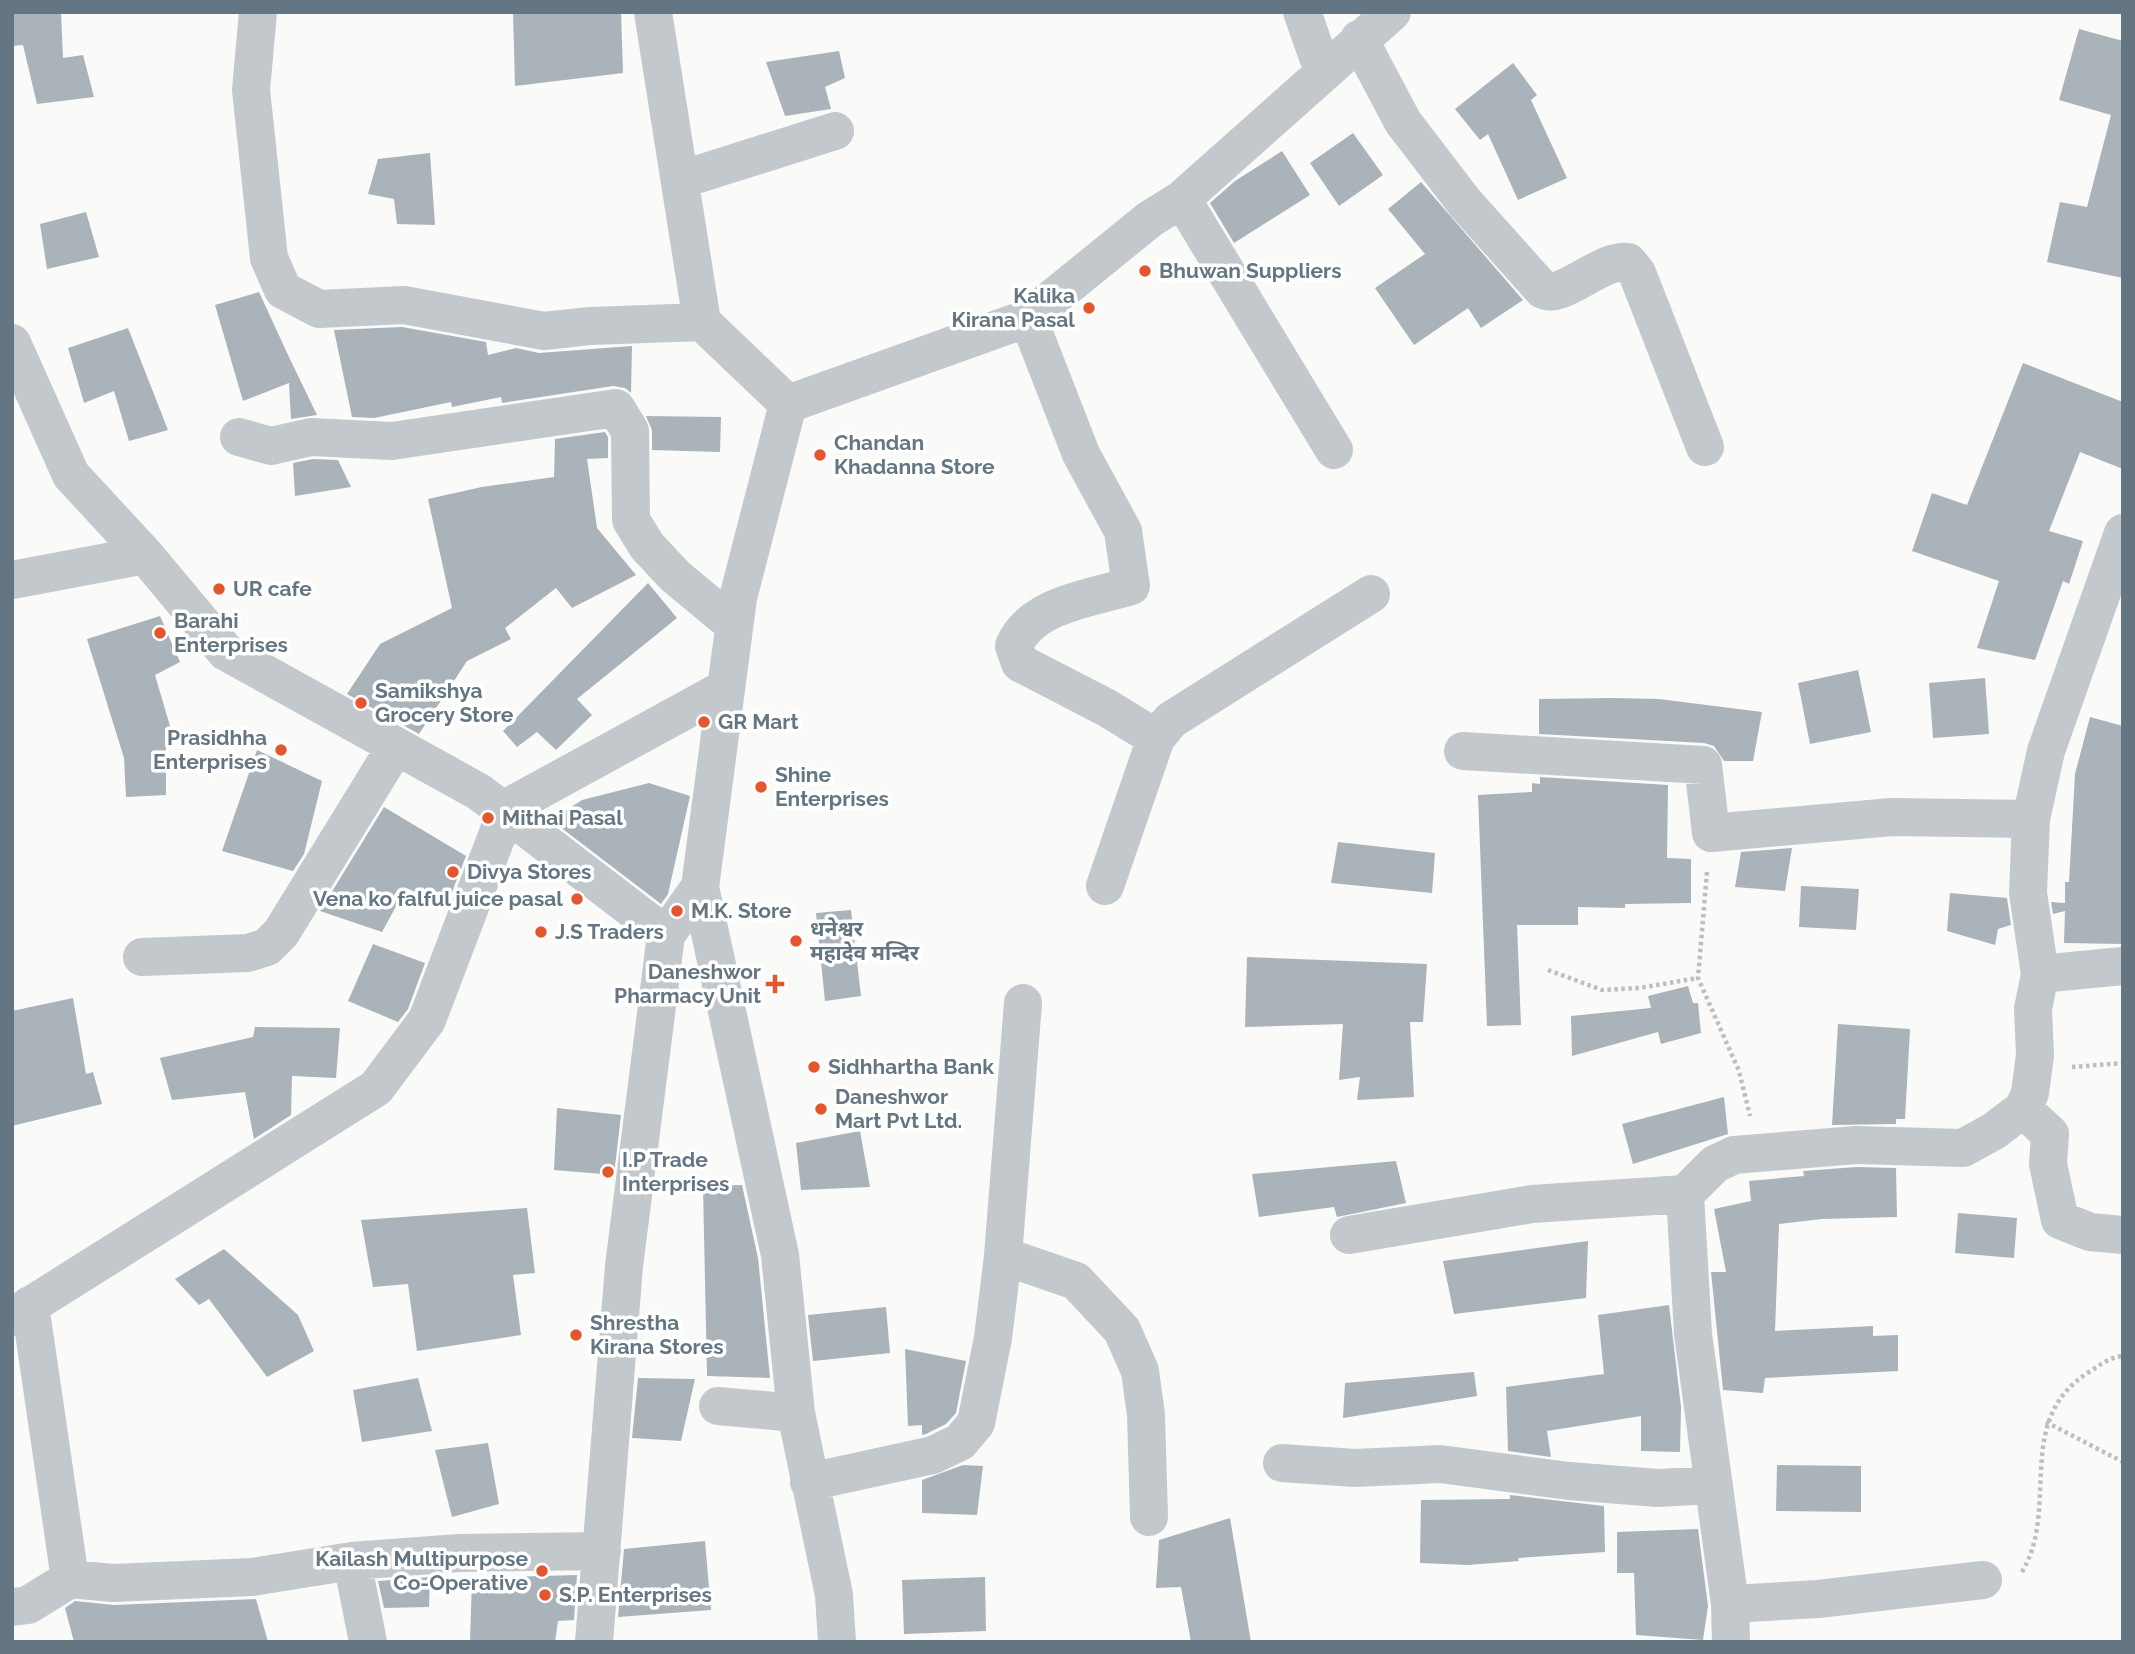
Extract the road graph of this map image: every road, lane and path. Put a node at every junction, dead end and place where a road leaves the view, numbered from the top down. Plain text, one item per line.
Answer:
1 (258, 12) edge
2 (653, 12) edge
3 (1302, 12) edge
4 (1392, 12) edge
5 (1359, 39) junction
6 (1323, 71) junction
7 (835, 131) dead end
8 (680, 180) junction
9 (1182, 199) junction
10 (1028, 318) junction
11 (702, 322) junction
12 (12, 343) edge
13 (788, 404) junction
14 (239, 437) dead end
15 (1705, 447) dead end
16 (1334, 450) dead end
17 (2123, 533) edge
18 (145, 555) junction
19 (12, 580) edge
20 (1371, 594) dead end
21 (734, 625) junction
22 (726, 688) junction
23 (1156, 738) junction
24 (396, 746) junction
25 (1463, 751) dead end
26 (504, 811) junction
27 (2031, 819) junction
28 (1711, 833) junction
29 (1105, 886) dead end
30 (700, 887) junction
31 (666, 934) junction
32 (142, 957) dead end
33 (2123, 966) edge
34 (1548, 970) dead end
35 (2040, 974) junction
36 (1698, 978) junction
37 (1023, 1003) dead end
38 (2035, 1055) junction
39 (2123, 1063) edge
40 (2023, 1109) junction
41 (1759, 1154) junction
42 (1685, 1194) junction
43 (1349, 1235) dead end
44 (2123, 1235) edge
45 (1003, 1256) junction
46 (21, 1311) edge
47 (2123, 1356) edge
48 (718, 1406) dead end
49 (796, 1413) junction
50 (2046, 1422) junction
51 (2123, 1462) edge
52 (1282, 1463) dead end
53 (809, 1482) junction
54 (1714, 1485) junction
55 (1149, 1517) dead end
56 (602, 1551) junction
57 (352, 1561) junction
58 (70, 1579) junction
59 (1983, 1580) joint
60 (1730, 1604) junction
61 (12, 1607) edge
62 (368, 1642) edge
63 (594, 1642) edge
64 (837, 1642) edge
65 (1731, 1642) edge

1 - 11 street
2 - 8 street
3 - 6 street
4 - 5 street
5 - 6 street
5 - 15 street
6 - 9 street
7 - 8 street
8 - 11 street
9 - 10 street
9 - 16 street
10 - 13 street
10 - 23 street
11 - 13 street
12 - 18 street
13 - 21 street
14 - 21 street
17 - 27 street
18 - 19 street
18 - 24 street
20 - 23 street
21 - 22 street
22 - 26 street
22 - 30 street
23 - 29 street
24 - 26 street
24 - 32 street
25 - 28 street
26 - 31 street
26 - 46 street
27 - 28 street
27 - 35 street
28 - 36 path
30 - 31 street
30 - 49 street
31 - 56 street
33 - 35 street
34 - 36 path
35 - 38 street
36 - 41 path
37 - 45 street
38 - 39 path
38 - 40 street
40 - 41 street
40 - 44 street
41 - 42 street
42 - 43 street
42 - 54 street
45 - 53 street
45 - 55 street
46 - 58 street
47 - 50 path
48 - 49 street
49 - 53 street
50 - 51 path
50 - 59 path
52 - 54 street
53 - 64 street
54 - 60 street
56 - 57 street
56 - 63 street
57 - 58 street
57 - 62 street
58 - 61 street
59 - 60 street
60 - 65 street

